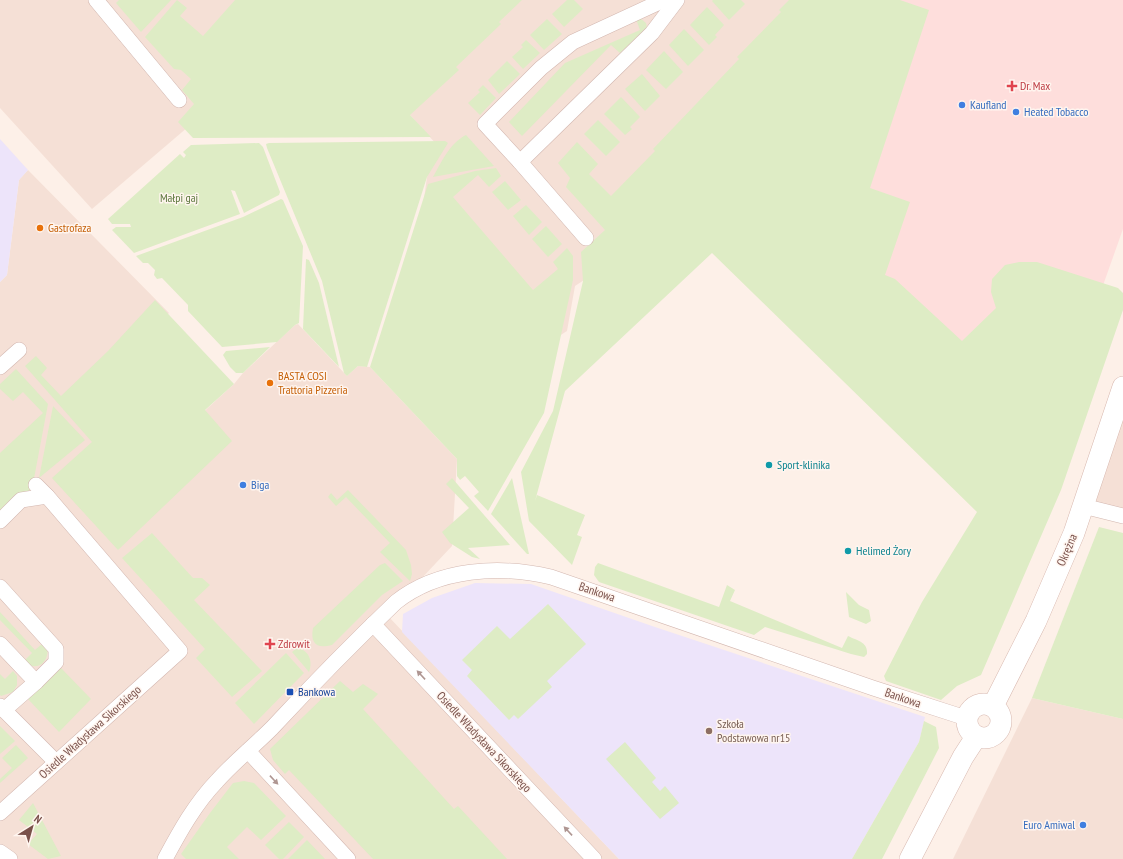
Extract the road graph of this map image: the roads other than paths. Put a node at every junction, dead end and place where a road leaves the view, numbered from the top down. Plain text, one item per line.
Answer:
1 (96, 0) edge
2 (664, 0) edge
3 (677, 0) edge
4 (179, 100) dead end
5 (520, 162) junction
6 (586, 238) dead end
7 (19, 350) dead end
8 (0, 367) edge
9 (1123, 387) edge
10 (36, 486) dead end
11 (47, 496) junction
12 (1083, 506) junction
13 (1123, 516) edge
14 (0, 521) edge
15 (0, 587) edge
16 (373, 624) junction
17 (0, 644) edge
18 (36, 682) junction
19 (993, 706) junction
20 (2, 708) edge
21 (966, 718) junction
22 (976, 737) junction
23 (248, 751) junction
24 (56, 762) junction
25 (0, 812) edge
26 (0, 852) edge
27 (10, 859) edge
28 (164, 859) edge
29 (348, 859) edge
30 (594, 859) edge
31 (910, 859) edge

1 - 4 street
2 - 5 street
3 - 5 street
5 - 6 street
7 - 8 street
9 - 12 street, Okrężna
10 - 11 street
11 - 14 street
11 - 24 street, Osiedle Władysława Sikorskiego
12 - 13 street
12 - 19 street, Okrężna
15 - 18 street
16 - 21 street, Bankowa
16 - 23 street, Bankowa
30 -> 16 street, Osiedle Władysława Sikorskiego
17 - 18 street
18 - 20 street
19 - 21 street
19 - 22 street
20 - 24 street
21 - 22 street
22 - 31 street
23 - 28 street, Bankowa
23 -> 29 street
24 - 25 street, Osiedle Władysława Sikorskiego
26 - 27 street

